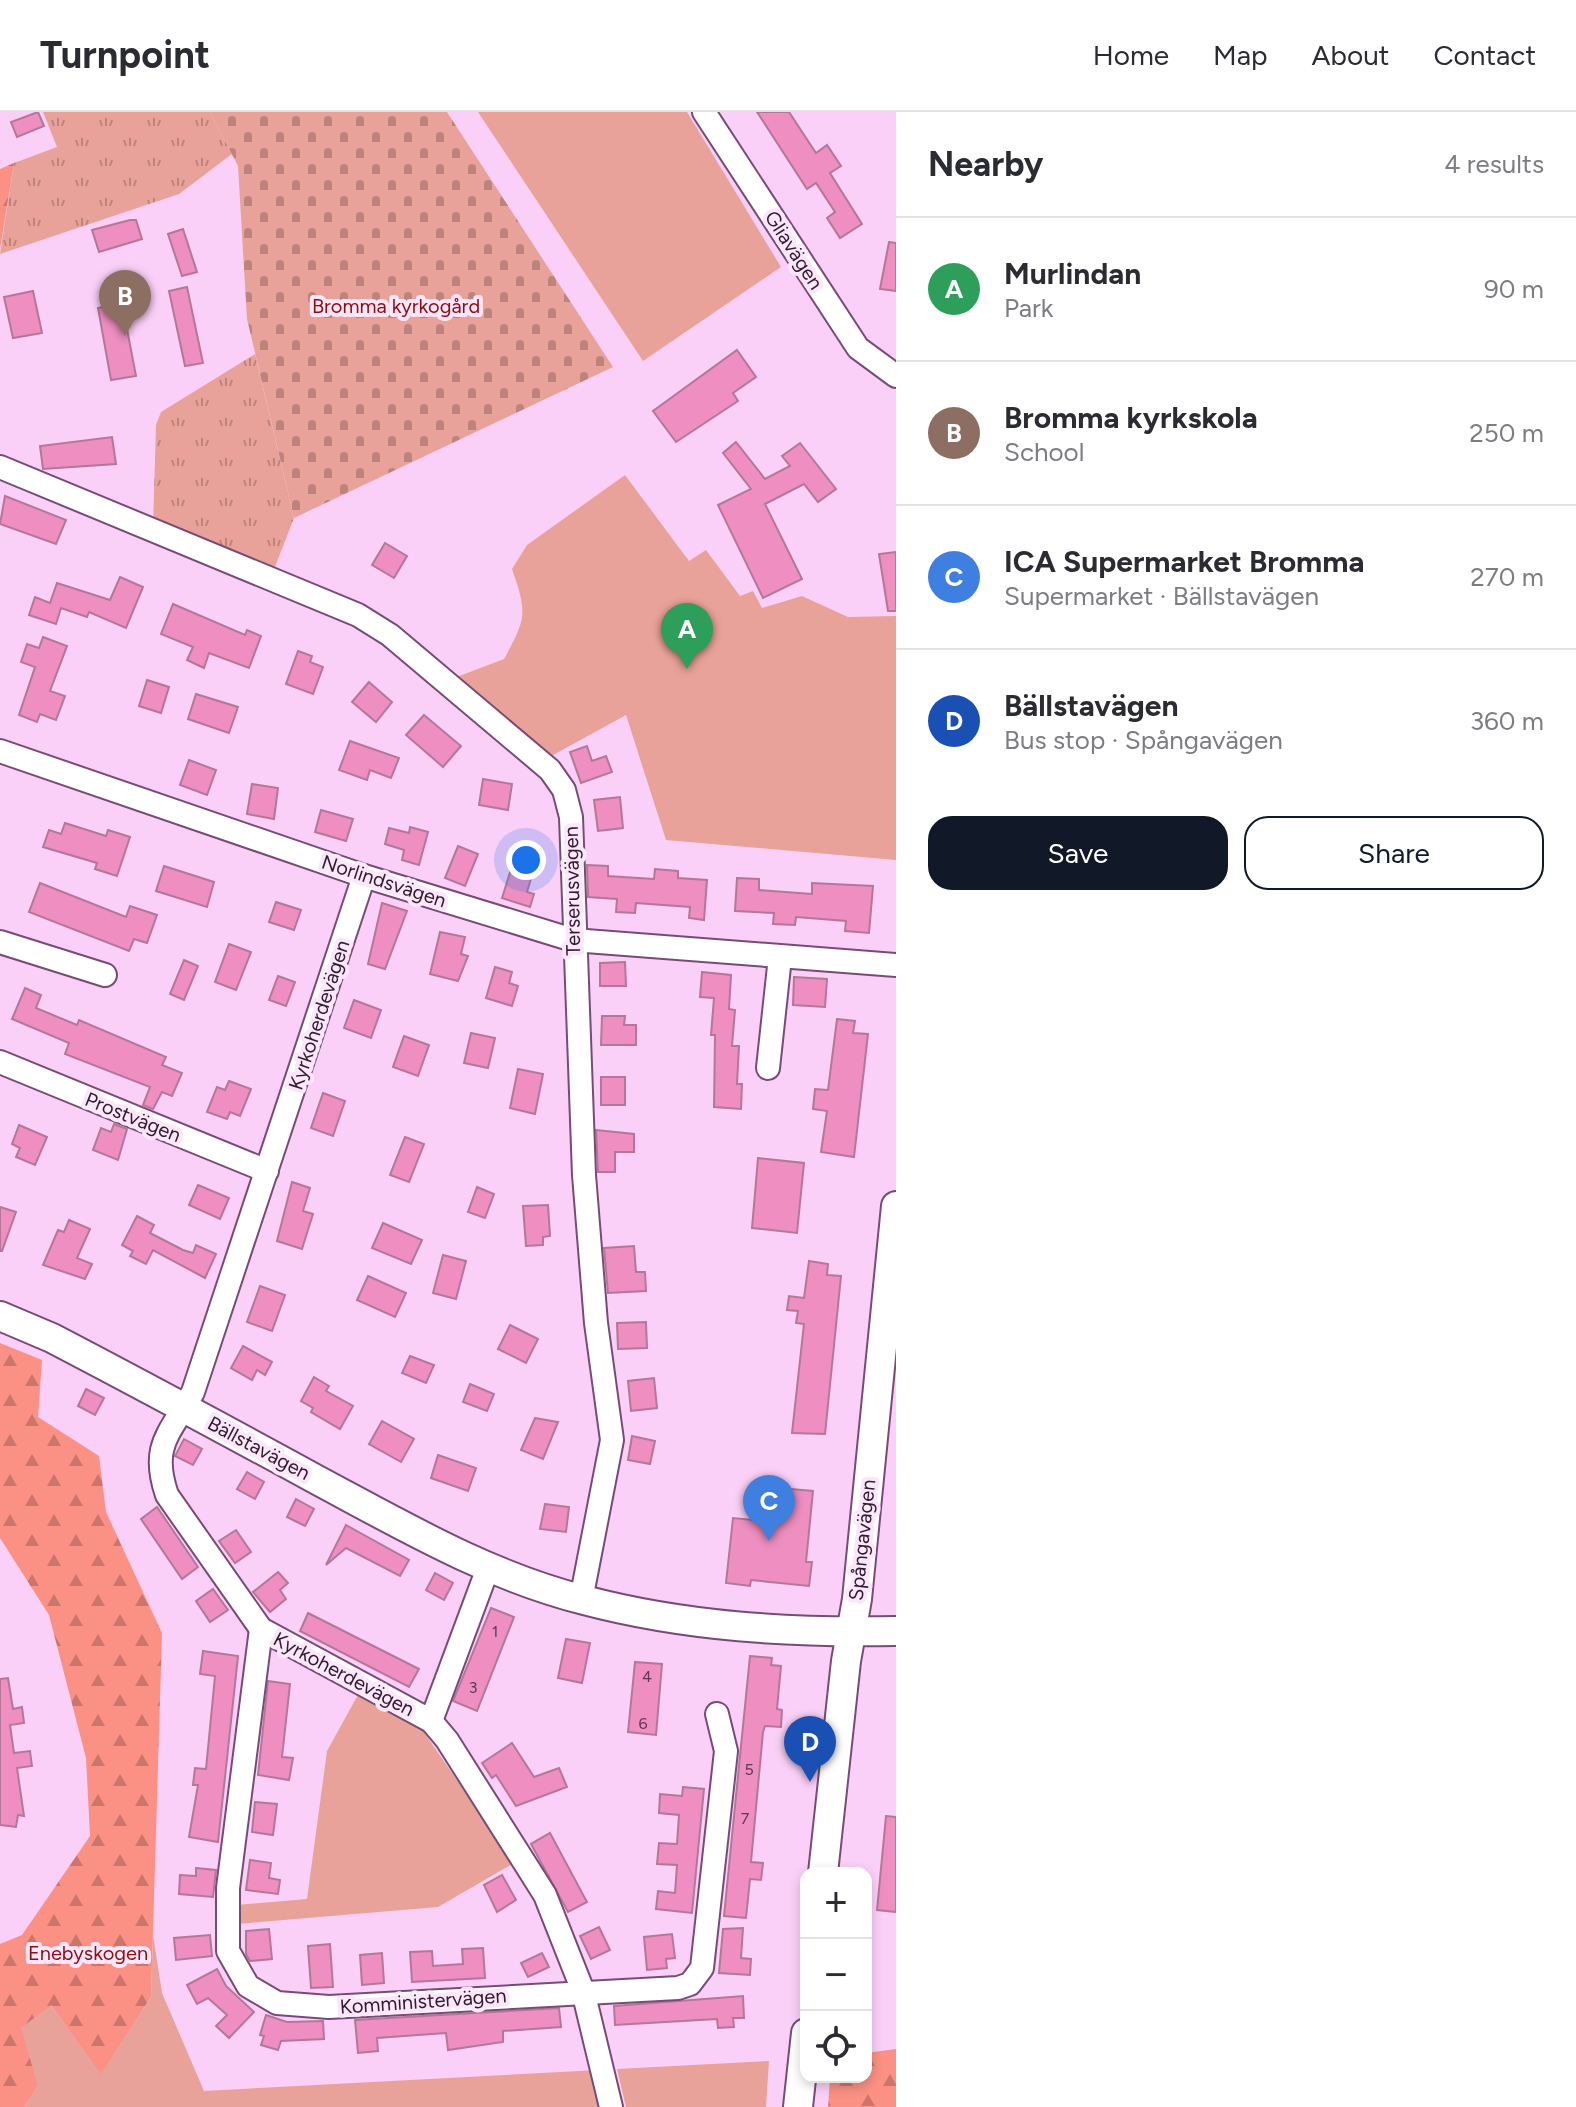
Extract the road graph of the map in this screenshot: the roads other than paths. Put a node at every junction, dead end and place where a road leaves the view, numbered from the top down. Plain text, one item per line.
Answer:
1 (704, 112) edge
2 (896, 376) edge
3 (0, 467) edge
4 (0, 751) edge
5 (364, 876) junction
6 (573, 940) junction
7 (0, 942) edge
8 (780, 957) junction
9 (896, 965) edge
10 (105, 975) dead end
11 (0, 1062) edge
12 (768, 1068) dead end
13 (267, 1171) junction
14 (896, 1206) edge
15 (0, 1316) edge
16 (184, 1408) junction
17 (488, 1568) junction
18 (581, 1600) junction
19 (261, 1629) junction
20 (896, 1631) edge
21 (851, 1632) junction
22 (717, 1714) dead end
23 (431, 1721) junction
24 (824, 1867) edge
25 (583, 1991) junction
26 (801, 2083) edge
27 (611, 2107) edge
28 (798, 2107) edge

1 - 2 street, Gliavägen
3 - 6 street, Terserusvägen
4 - 5 street, Norlindsvägen
5 - 6 street, Norlindsvägen
5 - 13 street, Kyrkoherdevägen
6 - 8 street, Norlindsvägen
6 - 18 street, Terserusvägen
7 - 10 street
8 - 9 street, Norlindsvägen
8 - 12 street
11 - 13 street, Prostvägen
13 - 16 street, Kyrkoherdevägen
14 - 21 street, Spångavägen
15 - 16 street, Bällstavägen
16 - 17 street, Bällstavägen
16 - 19 street, Kyrkoherdevägen
17 - 18 street, Bällstavägen
17 - 23 street
18 - 21 street, Bällstavägen
19 - 23 street, Kyrkoherdevägen
19 - 25 street, Komministervägen
20 - 21 street, Bällstavägen
21 - 24 street, Spångavägen
22 - 25 street, Komministervägen
23 - 25 street, Kyrkoherdevägen
25 - 27 street, Kyrkoherdevägen
26 - 28 street

